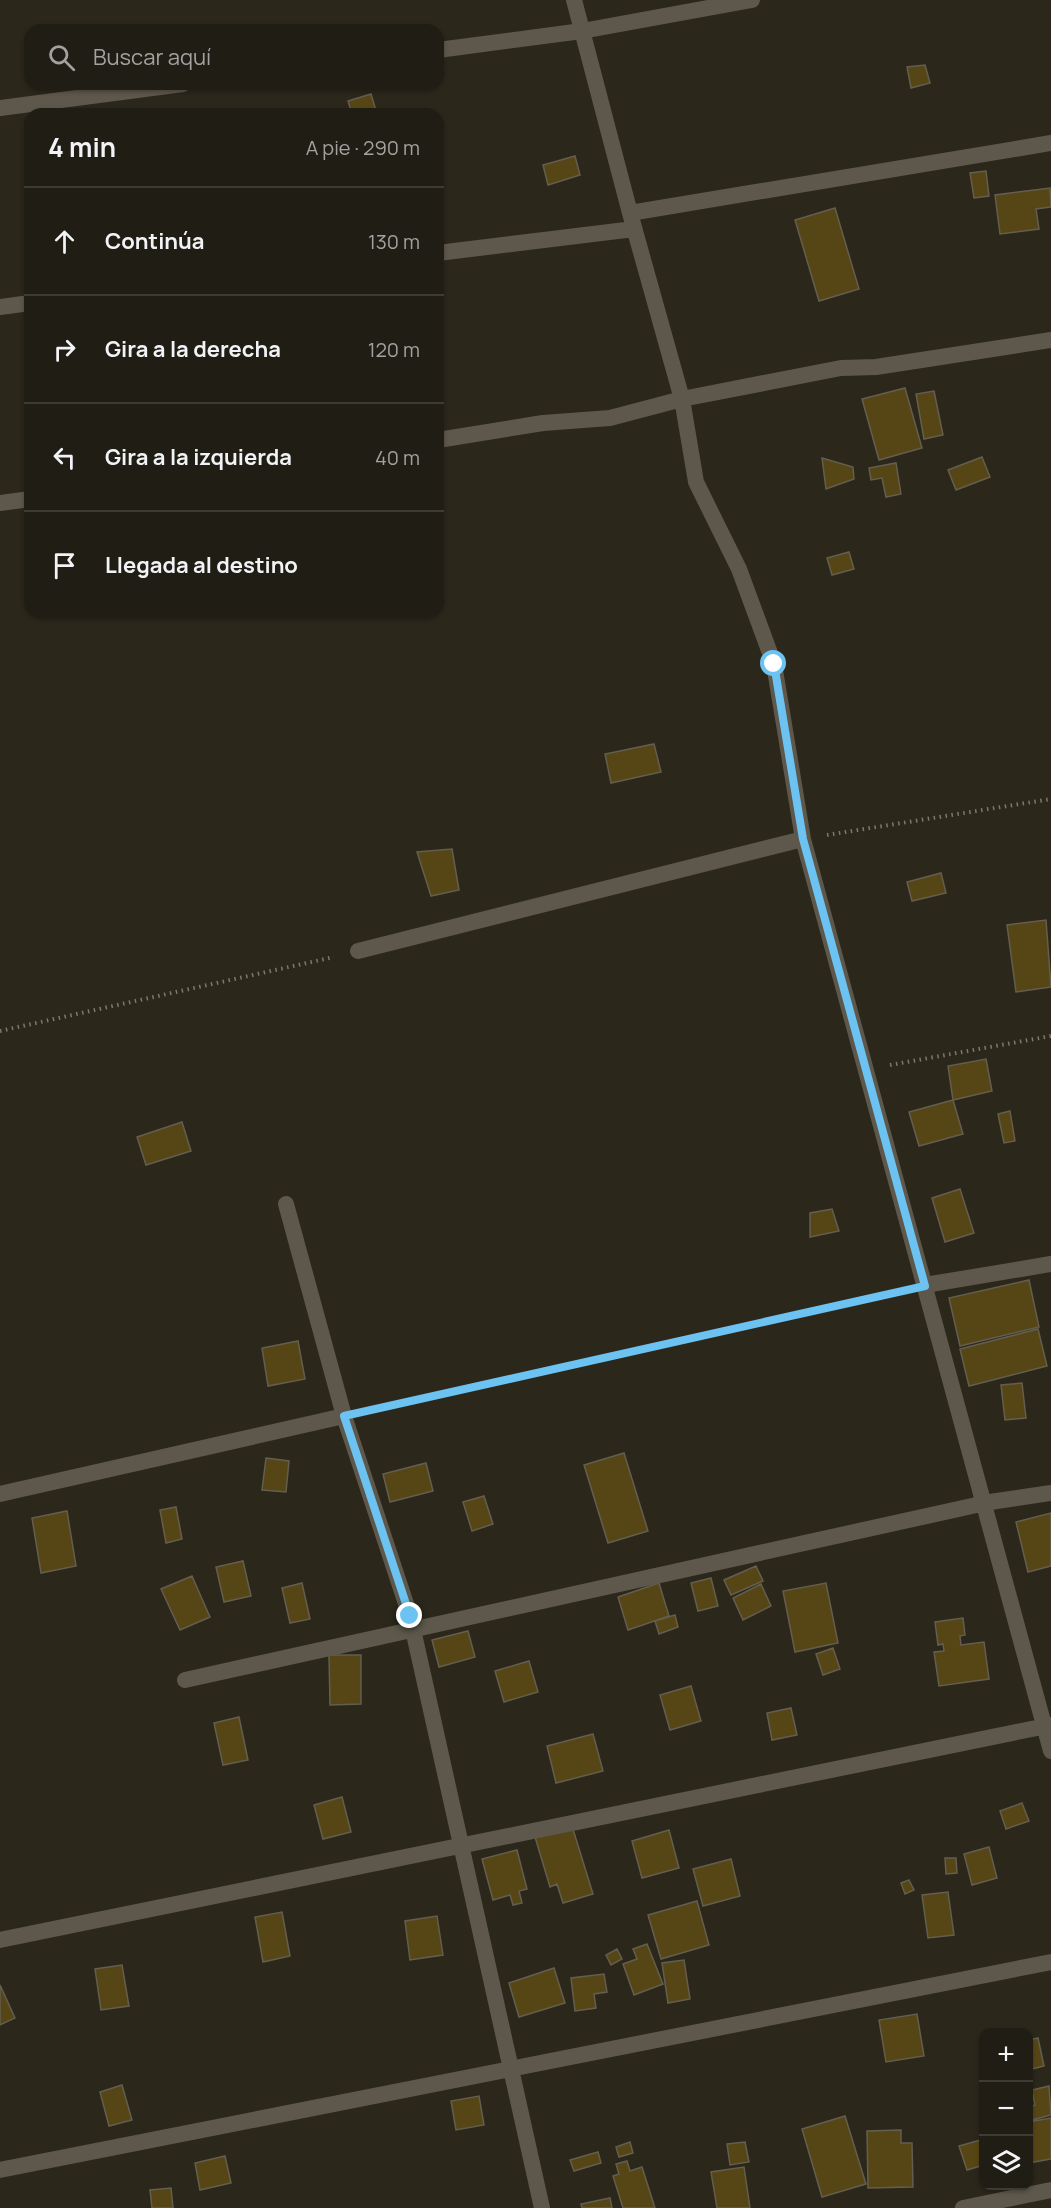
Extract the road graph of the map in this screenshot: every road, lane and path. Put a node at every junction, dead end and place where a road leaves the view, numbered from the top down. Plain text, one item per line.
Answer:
1 (574, 0) edge
2 (752, 0) edge
3 (582, 31) junction
4 (444, 49) edge
5 (137, 90) edge
6 (0, 108) edge
7 (1051, 143) edge
8 (632, 221) junction
9 (444, 252) edge
10 (24, 304) edge
11 (0, 307) edge
12 (1051, 340) edge
13 (682, 399) junction
14 (444, 439) edge
15 (24, 500) edge
16 (0, 502) edge
17 (1051, 799) edge
18 (803, 839) junction
19 (358, 951) joint
20 (0, 1031) edge
21 (1051, 1036) edge
22 (866, 1070) junction
23 (286, 1204) dead end
24 (1051, 1264) edge
25 (925, 1286) junction
26 (344, 1416) junction
27 (1051, 1492) edge
28 (0, 1494) edge
29 (984, 1504) junction
30 (412, 1628) junction
31 (185, 1680) dead end
32 (1048, 1725) edge
33 (1051, 1751) edge
34 (461, 1846) junction
35 (0, 1940) edge
36 (1051, 1962) edge
37 (510, 2068) junction
38 (0, 2170) edge
39 (1051, 2190) edge
40 (542, 2208) edge
41 (963, 2208) edge

1 - 3 street
2 - 3 street
3 - 4 street
3 - 8 street
5 - 6 street
7 - 8 street
8 - 9 street
8 - 13 street
10 - 11 street
12 - 13 street
13 - 14 street
13 - 18 street
15 - 16 street
17 - 18 path
18 - 19 street
18 - 22 street
19 - 20 path
21 - 22 path
22 - 25 street
23 - 26 street
24 - 25 street
25 - 26 path
25 - 29 street
26 - 28 street
26 - 30 street
27 - 29 street
29 - 30 street
29 - 32 street
30 - 31 street
30 - 34 street
32 - 33 street
32 - 34 street
34 - 35 street
34 - 37 street
36 - 37 street
37 - 38 street
37 - 40 street
39 - 41 street

